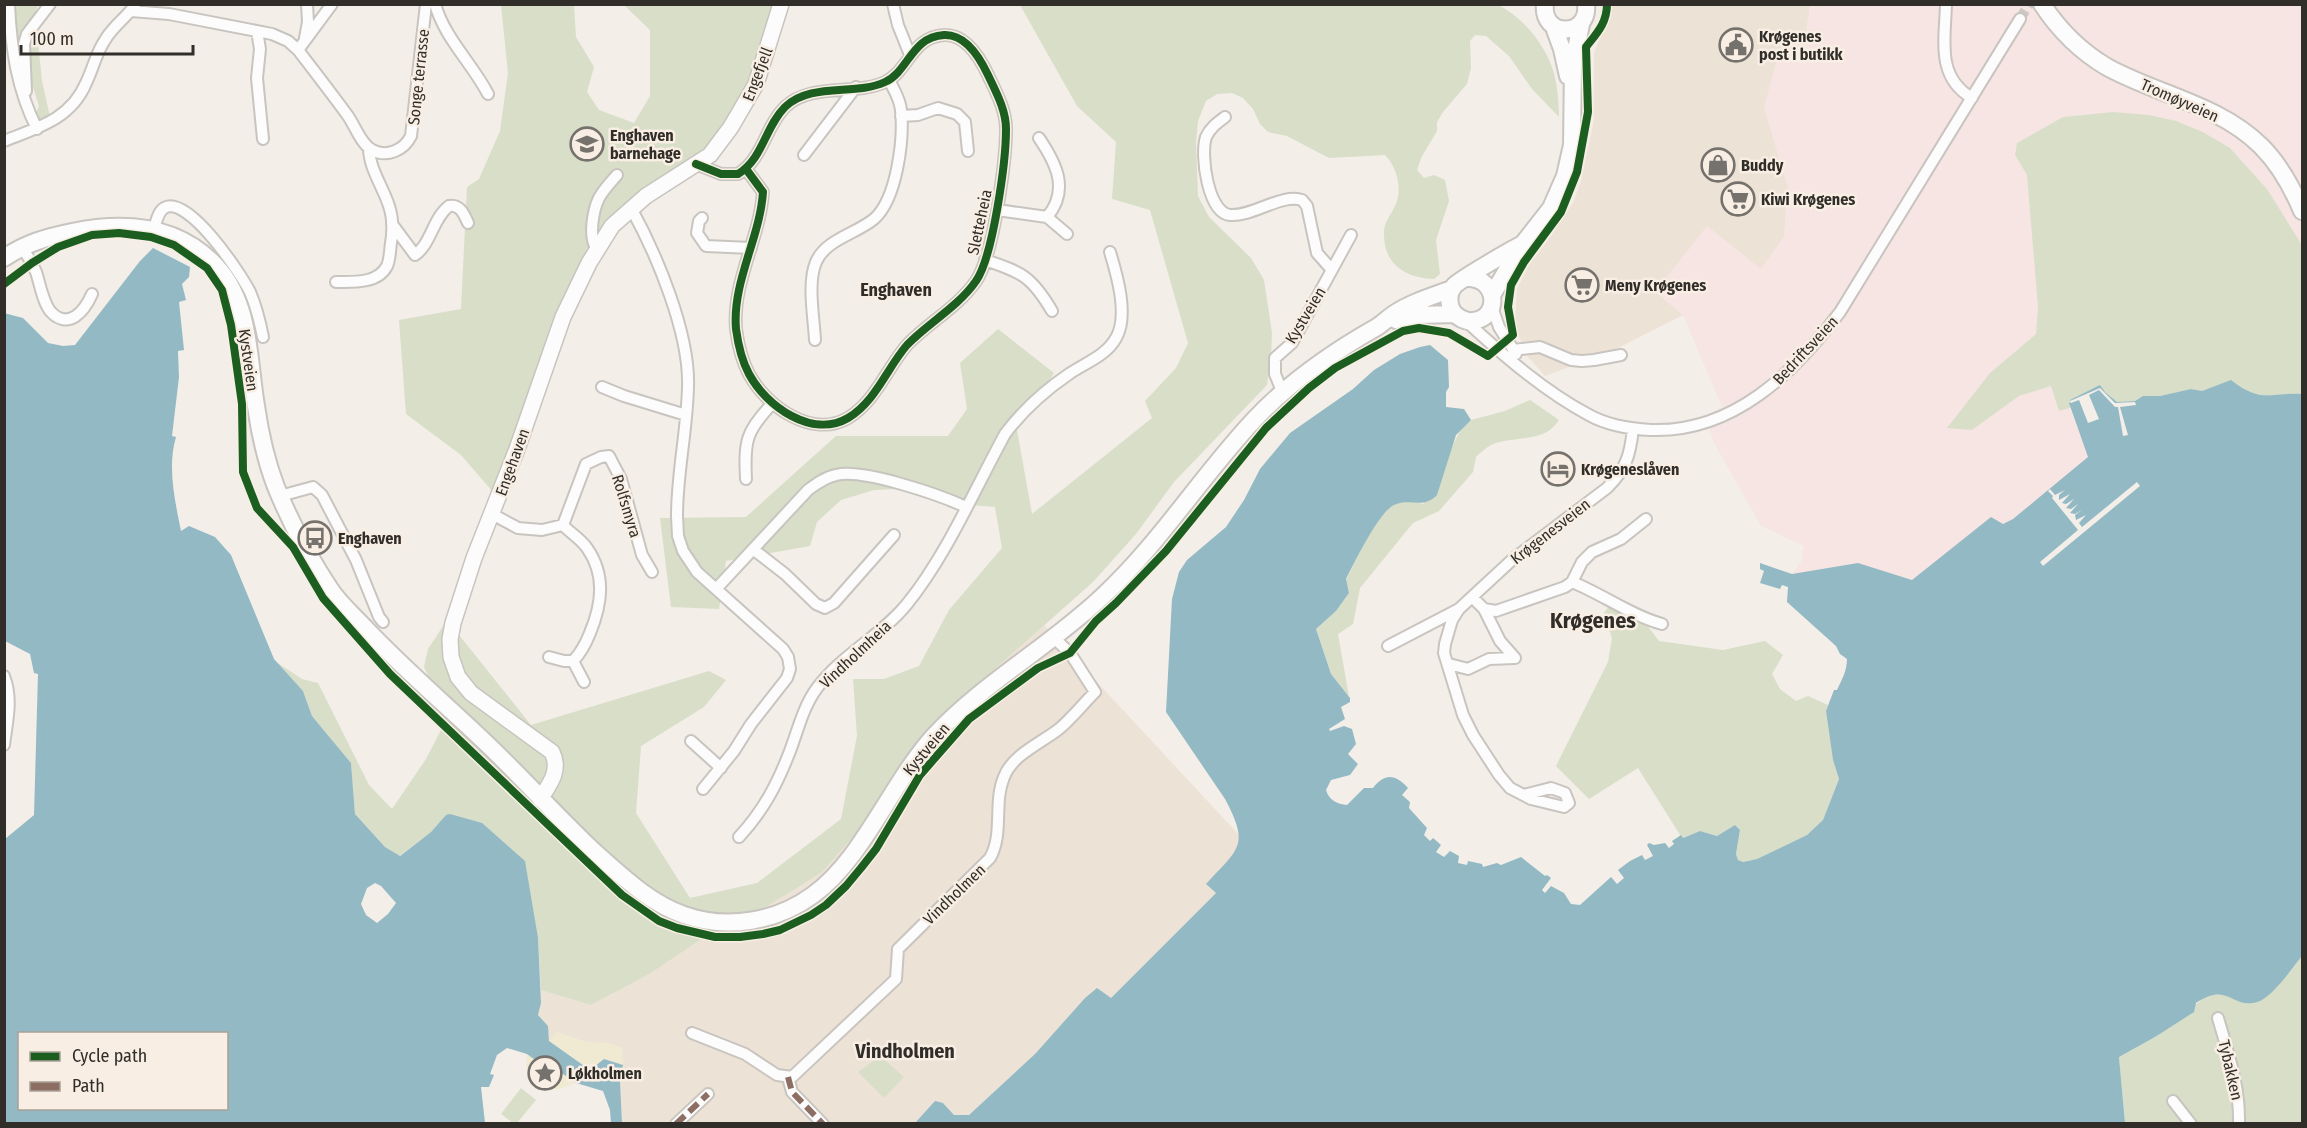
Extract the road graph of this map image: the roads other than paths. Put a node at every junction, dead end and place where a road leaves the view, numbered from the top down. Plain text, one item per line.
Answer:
1 (9, 4) edge
2 (50, 4) edge
3 (307, 4) edge
4 (332, 4) edge
5 (426, 4) edge
6 (435, 4) edge
7 (781, 4) edge
8 (893, 4) edge
9 (1545, 4) edge
10 (1586, 4) edge
11 (1946, 4) edge
12 (2042, 4) edge
13 (133, 8) edge
14 (2020, 19) tunnel mouth
15 (1581, 24) junction
16 (1554, 27) junction
17 (257, 31) junction
18 (301, 45) junction
19 (910, 55) junction
20 (889, 80) junction
21 (856, 87) junction
22 (488, 94) dead end
23 (1572, 94) junction
24 (1972, 98) junction
25 (25, 100) junction
26 (901, 116) junction
27 (1224, 117) dead end
28 (37, 129) junction
29 (723, 138) joint
30 (1039, 138) dead end
31 (263, 139) dead end
32 (4, 141) edge
33 (369, 148) junction
34 (968, 151) dead end
35 (804, 155) dead end
36 (696, 164) junction
37 (746, 170) junction
38 (617, 175) dead end
39 (631, 208) junction
40 (996, 210) junction
41 (2302, 211) edge
42 (1047, 217) junction
43 (702, 218) dead end
44 (468, 223) dead end
45 (392, 224) junction
46 (154, 229) junction
47 (1067, 234) dead end
48 (1351, 235) dead end
49 (1522, 245) junction
50 (751, 248) junction
51 (597, 249) junction
52 (25, 251) junction
53 (1110, 252) dead end
54 (4, 258) edge
55 (985, 260) junction
56 (4, 270) edge
57 (1332, 270) junction
58 (1468, 278) junction
59 (336, 282) dead end
60 (1452, 289) junction
61 (92, 294) dead end
62 (1492, 301) junction
63 (1052, 310) dead end
64 (1461, 317) junction
65 (1386, 321) junction
66 (263, 337) dead end
67 (815, 340) dead end
68 (1514, 350) junction
69 (1621, 355) dead end
70 (1542, 384) junction
71 (602, 387) dead end
72 (1282, 392) junction
73 (774, 403) junction
74 (686, 415) junction
75 (1633, 429) junction
76 (746, 479) dead end
77 (280, 496) junction
78 (966, 507) junction
79 (492, 514) junction
80 (1647, 519) dead end
81 (563, 525) junction
82 (894, 535) dead end
83 (754, 550) junction
84 (652, 572) dead end
85 (1572, 582) junction
86 (716, 589) junction
87 (1472, 597) junction
88 (1459, 609) junction
89 (1484, 609) junction
90 (383, 622) dead end
91 (1662, 624) dead end
92 (1054, 638) junction
93 (1388, 646) dead end
94 (549, 657) dead end
95 (573, 661) junction
96 (1449, 664) junction
97 (4, 676) edge
98 (584, 682) dead end
99 (691, 741) dead end
100 (4, 745) edge
101 (721, 768) junction
102 (703, 789) dead end
103 (1524, 795) dead end
104 (540, 799) junction
105 (739, 837) dead end
106 (2218, 1018) dead end
107 (692, 1033) dead end
108 (788, 1077) junction
109 (708, 1094) dead end
110 (2173, 1101) dead end
111 (676, 1124) edge
112 (823, 1124) edge
113 (2192, 1124) edge
114 (2240, 1124) edge

1 - 25 street
2 - 25 street
3 - 18 street
4 - 18 street
5 - 33 street, Songe terrasse
6 - 22 street, Songe terrasse
7 - 29 street, Engefjell
8 - 19 street
9 - 16 main road
10 - 15 main road
11 - 24 street
12 - 41 main road, Tromøyveien
13 - 17 street
13 - 28 street
14 - 24 street, Bedriftsveien
15 - 16 main road
15 - 23 main road
16 - 23 main road
17 - 18 street
17 - 31 street
18 - 33 street
19 - 20 street, Sletteheia
19 - 40 street, Sletteheia
20 - 21 street
20 - 26 street
21 - 35 street
21 - 37 street
23 - 49 main road
24 - 75 street, Bedriftsveien
25 - 28 street
26 - 34 street
26 - 67 street
27 - 57 street, Kystveien
28 - 32 street
29 - 36 street, Engehaven
30 - 42 street
33 - 45 street
36 - 37 street
36 - 39 street, Engehaven
37 - 50 street, Sletteheia
38 - 51 street
39 - 51 street, Engehaven
39 - 74 street
40 - 42 street, Sletteheia
40 - 55 street, Sletteheia
42 - 47 street
43 - 50 street
44 - 45 street
45 - 59 street
46 - 52 main road, Kystveien
46 - 66 street, Kystveien
46 - 77 main road, Kystveien
48 - 57 street, Kystveien
49 - 58 main road
49 - 62 main road
50 - 73 street, Sletteheia
51 - 79 street, Engehaven
52 - 54 main road, Kystveien
52 - 56 main road, Kystveien
52 - 61 street
53 - 78 street, Vindholmheia
55 - 63 street, Sletteheia
55 - 73 street, Sletteheia
57 - 72 street, Kystveien
58 - 60 main road
58 - 62 main road
60 - 64 main road
60 - 65 main road, Kystveien
62 - 64 main road
62 - 68 street, Bedriftsveien
64 - 65 main road, Kystveien
64 - 70 street, Bedriftsveien
65 - 72 main road, Kystveien
68 - 69 street
68 - 70 street, Bedriftsveien
70 - 75 street, Bedriftsveien
71 - 74 street
72 - 92 main road, Kystveien
73 - 76 street
74 - 86 street
75 - 87 street, Krøgenesveien
77 - 90 street
77 - 104 main road, Kystveien
78 - 83 street
78 - 105 street, Vindholmheia
79 - 81 street
79 - 104 street, Engehaven
80 - 85 street
81 - 84 street, Rolfsmyra
81 - 95 street
82 - 83 street
83 - 86 street
85 - 89 street
85 - 91 street
86 - 101 street
87 - 88 street, Krøgenesveien
87 - 89 street
88 - 93 street
88 - 96 street, Krøgenesveien
89 - 96 street
92 - 104 main road, Kystveien
92 - 108 street, Vindholmen
94 - 95 street
95 - 98 street
96 - 103 street, Krøgenesveien
97 - 100 street
99 - 101 street
101 - 102 street
106 - 114 street, Tybakken
107 - 108 street
108 - 112 street
109 - 111 street
110 - 113 street

